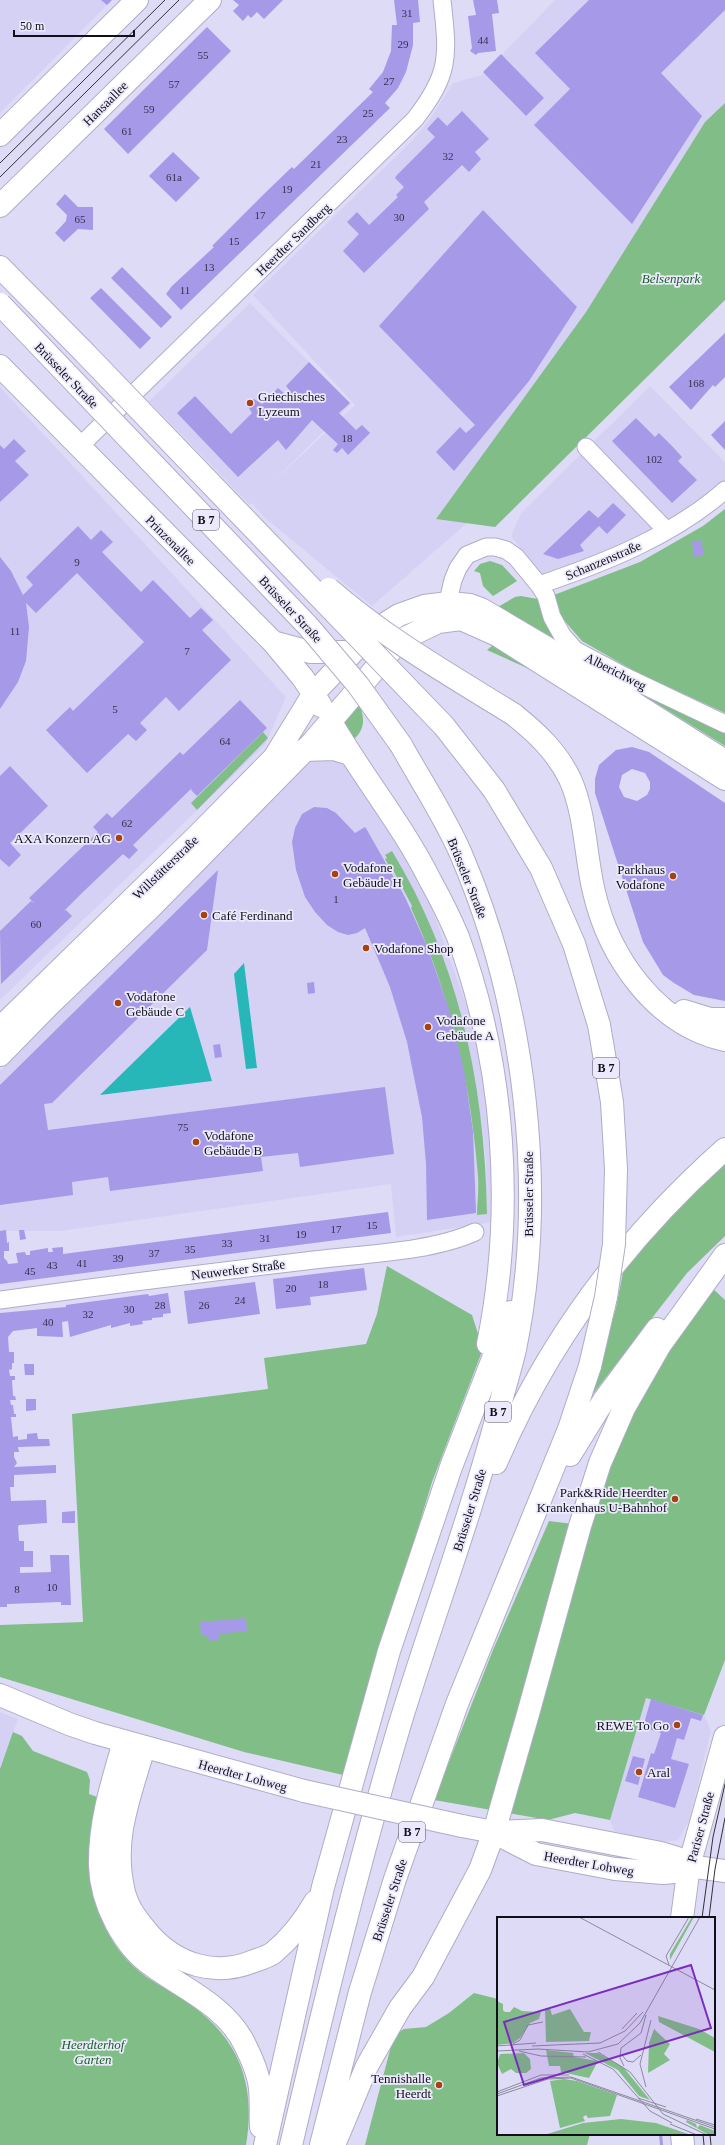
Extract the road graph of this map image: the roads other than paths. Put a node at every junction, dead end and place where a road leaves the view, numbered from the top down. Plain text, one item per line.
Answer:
1 (137, 0) edge
2 (210, 0) edge
3 (442, 0) edge
4 (0, 135) edge
5 (0, 206) edge
6 (0, 267) edge
7 (0, 304) edge
8 (0, 366) edge
9 (79, 447) junction
10 (586, 447) dead end
11 (725, 490) edge
12 (666, 530) junction
13 (261, 536) junction
14 (539, 586) junction
15 (455, 611) junction
16 (273, 642) junction
17 (355, 648) junction
18 (314, 693) junction
19 (356, 693) junction
20 (331, 722) junction
21 (725, 724) edge
22 (304, 750) junction
23 (350, 754) junction
24 (725, 760) edge
25 (725, 779) edge
26 (636, 980) junction
27 (725, 1019) edge
28 (0, 1028) edge
29 (725, 1040) edge
30 (0, 1055) edge
31 (725, 1148) edge
32 (475, 1232) dead end
33 (725, 1252) edge
34 (725, 1255) edge
35 (527, 1263) junction
36 (0, 1300) edge
37 (476, 1400) junction
38 (529, 1528) junction
39 (455, 1558) junction
40 (0, 1694) edge
41 (725, 1737) edge
42 (134, 1744) junction
43 (494, 1832) junction
44 (689, 1866) junction
45 (725, 1871) edge
46 (323, 1887) junction
47 (682, 1917) edge
48 (682, 2135) edge
49 (260, 2145) edge
50 (265, 2145) edge
51 (291, 2145) edge
52 (321, 2145) edge
53 (334, 2145) edge
54 (683, 2145) edge

1 - 4 main road
2 - 5 main road, Hansaallee
3 - 9 street, Heerdter Sandberg
6 - 13 main road, Brüsseler Straße / B 7, bridge
7 - 35 main road, Brüsseler Straße / B 7, bridge
8 - 9 main road, Prinzenallee
9 - 16 main road, Prinzenallee
10 - 12 street
11 - 12 street, Schanzenstraße
12 - 14 street, Schanzenstraße
13 - 26 main road, bridge
13 - 38 main road, Brüsseler Straße / B 7, bridge
14 - 15 street, Alberichweg
14 - 21 street, Alberichweg
15 - 17 main road, Willstätterstraße
15 - 19 main road, Willstätterstraße
15 - 24 main road
15 - 25 main road
16 - 17 main road
16 - 18 main road, Prinzenallee
17 - 18 main road, Willstätterstraße
18 - 19 main road
18 - 20 main road, Prinzenallee
18 - 22 main road, Willstätterstraße
18 - 28 main road, Willstätterstraße
19 - 20 main road, Willstätterstraße
20 - 22 main road, Willstätterstraße
20 - 23 main road, Prinzenallee
22 - 23 main road
22 - 30 main road, Willstätterstraße
23 - 37 main road, Prinzenallee
26 - 27 main road
26 - 29 main road
31 - 39 main road, Brüsseler Straße
32 - 36 street, Neuwerker Straße
33 - 38 main road, Brüsseler Straße
34 - 43 main road
35 - 37 main road
35 - 39 main road, Brüsseler Straße / B 7
37 - 46 main road
38 - 52 main road, Brüsseler Straße / B 7
39 - 51 main road, Brüsseler Straße / B 7
40 - 42 main road, Heerdter Lohweg
41 - 44 main road, Pariser Straße
42 - 43 main road, Heerdter Lohweg, bridge
42 - 46 main road
42 - 49 main road
43 - 44 main road, Heerdter Lohweg
43 - 53 main road
44 - 45 main road, Heerdter Lohweg
44 - 47 main road, Pariser Straße
46 - 50 main road
48 - 54 main road

